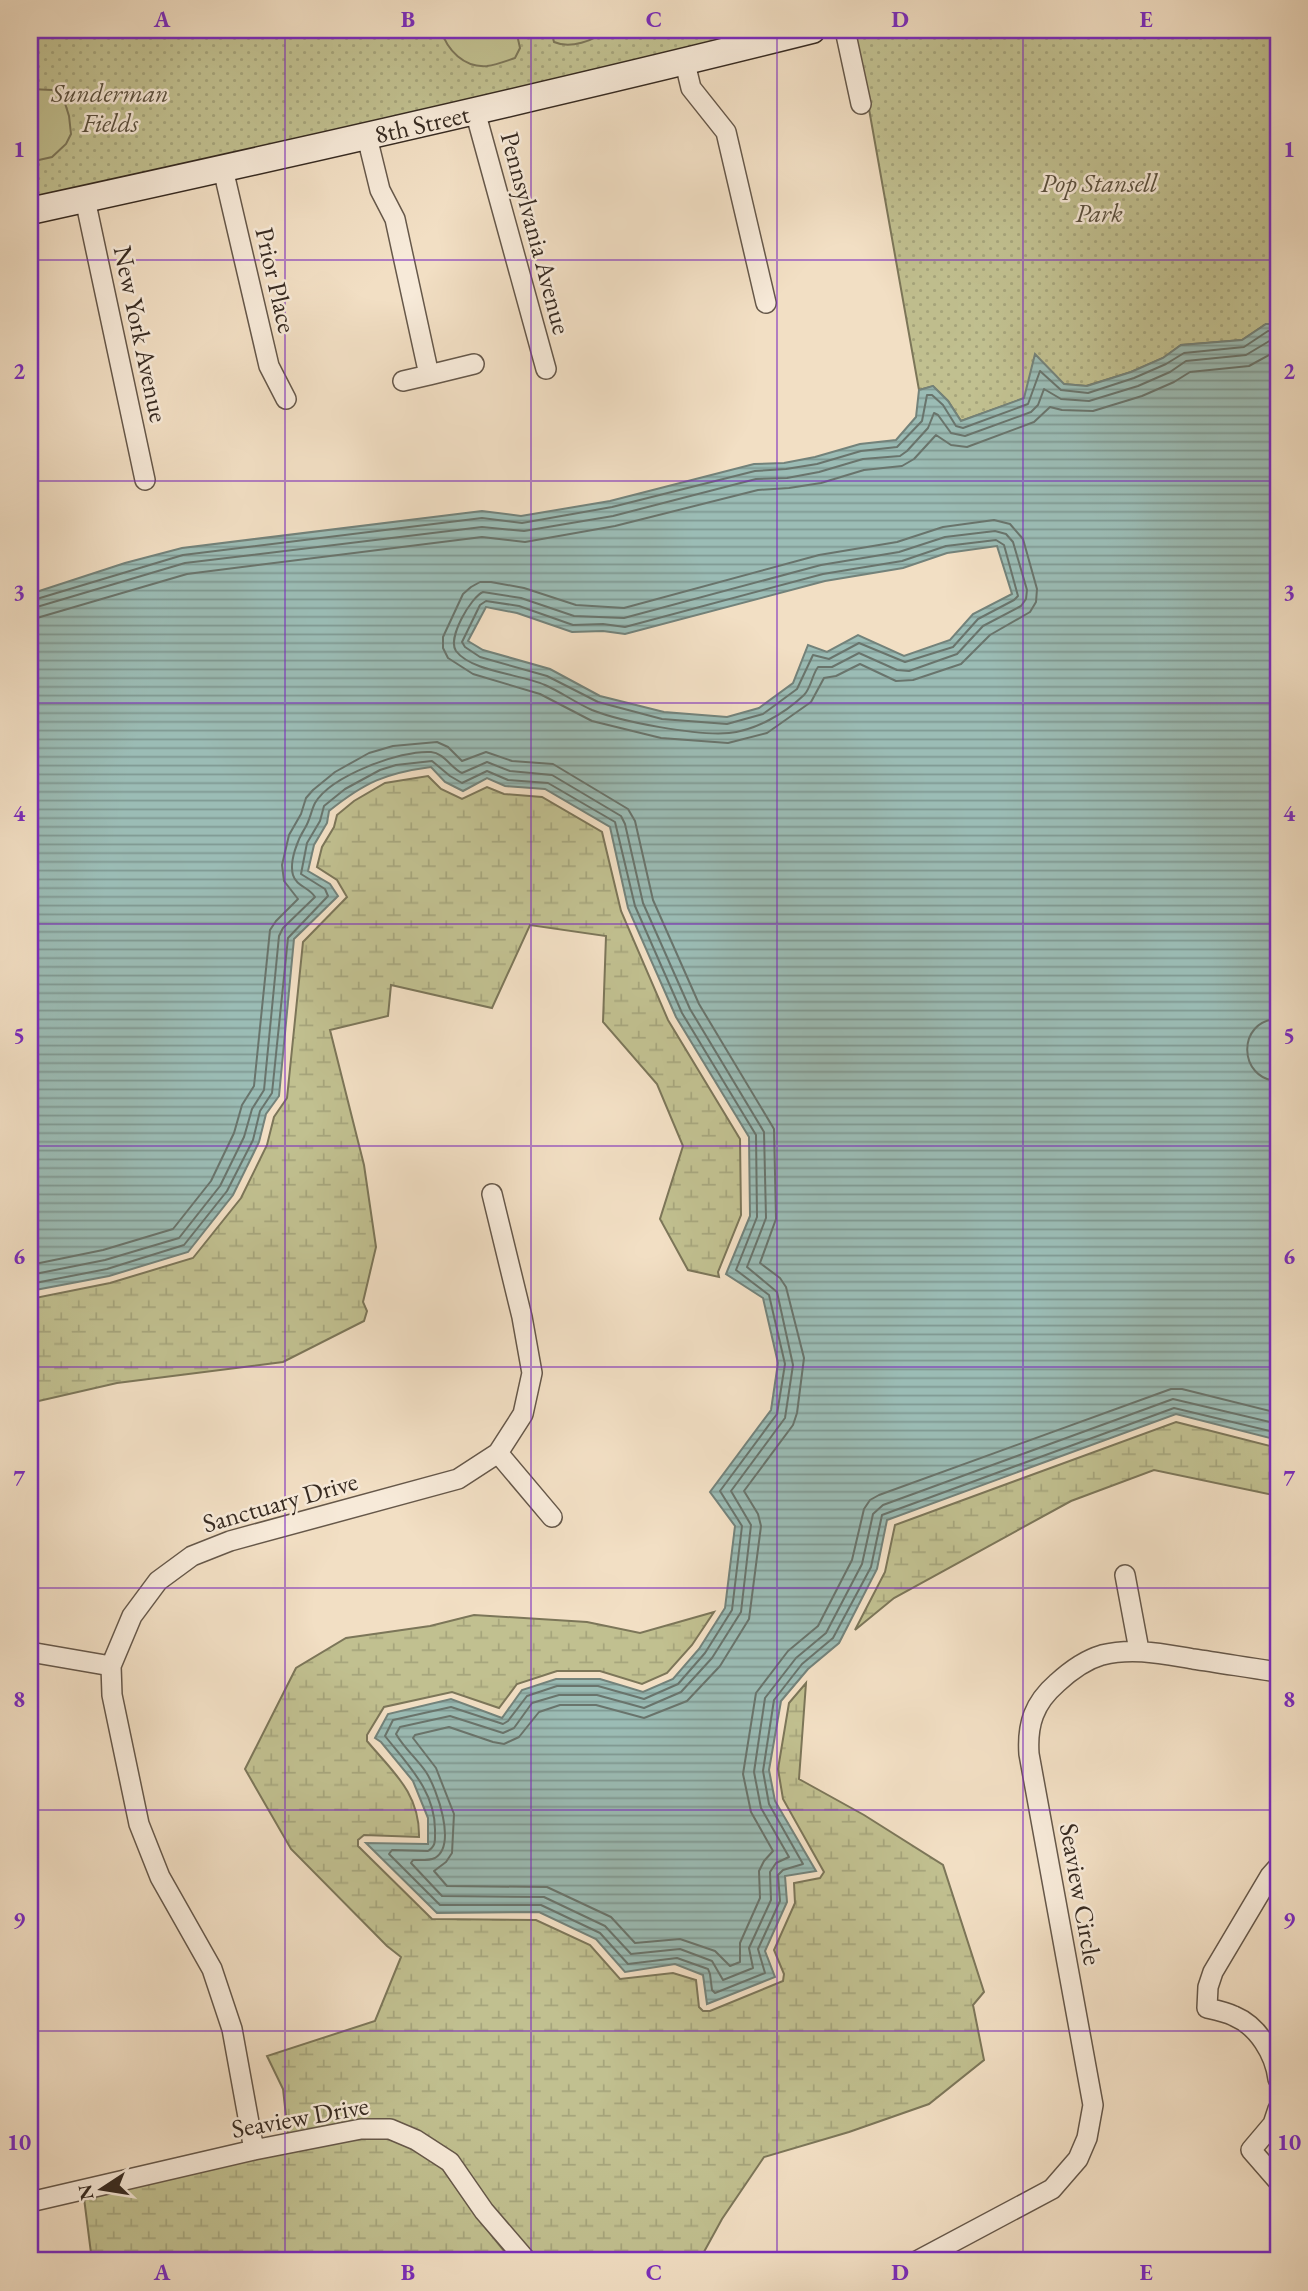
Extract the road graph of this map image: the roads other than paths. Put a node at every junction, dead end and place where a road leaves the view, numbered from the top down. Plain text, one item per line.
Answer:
1 (812, 30) edge
2 (845, 30) edge
3 (685, 63) junction
4 (862, 104) dead end
5 (475, 111) junction
6 (366, 137) junction
7 (223, 169) junction
8 (85, 199) junction
9 (30, 211) edge
10 (766, 303) dead end
11 (474, 364) dead end
12 (546, 369) dead end
13 (429, 375) junction
14 (403, 382) dead end
15 (286, 399) dead end
16 (145, 480) dead end
17 (492, 1194) dead end
18 (498, 1453) junction
19 (552, 1517) dead end
20 (1125, 1574) dead end
21 (1139, 1650) junction
22 (30, 1652) edge
23 (111, 1666) junction
24 (1278, 1672) edge
25 (1278, 1867) edge
26 (1278, 2079) edge
27 (1278, 2109) edge
28 (254, 2150) junction
29 (1278, 2180) edge
30 (30, 2202) edge
31 (527, 2261) edge
32 (917, 2261) edge

1 - 3 street, 8th Street
2 - 4 street
3 - 5 street, 8th Street
3 - 10 street
5 - 6 street, 8th Street
5 - 12 street, Pennsylvania Avenue
6 - 7 street, 8th Street
6 - 13 street
7 - 8 street, 8th Street
7 - 15 street, Prior Place
8 - 9 street, 8th Street
8 - 16 street, New York Avenue
11 - 13 street
13 - 14 street
17 - 18 street, Sanctuary Drive
18 - 19 street
18 - 23 street, Sanctuary Drive
20 - 21 street
21 - 24 street, Seaview Circle
21 - 32 street, Seaview Circle
22 - 23 street
23 - 28 street, Sanctuary Drive
25 - 26 street
27 - 29 street
28 - 30 street, Seaview Drive
28 - 31 street, Seaview Drive

